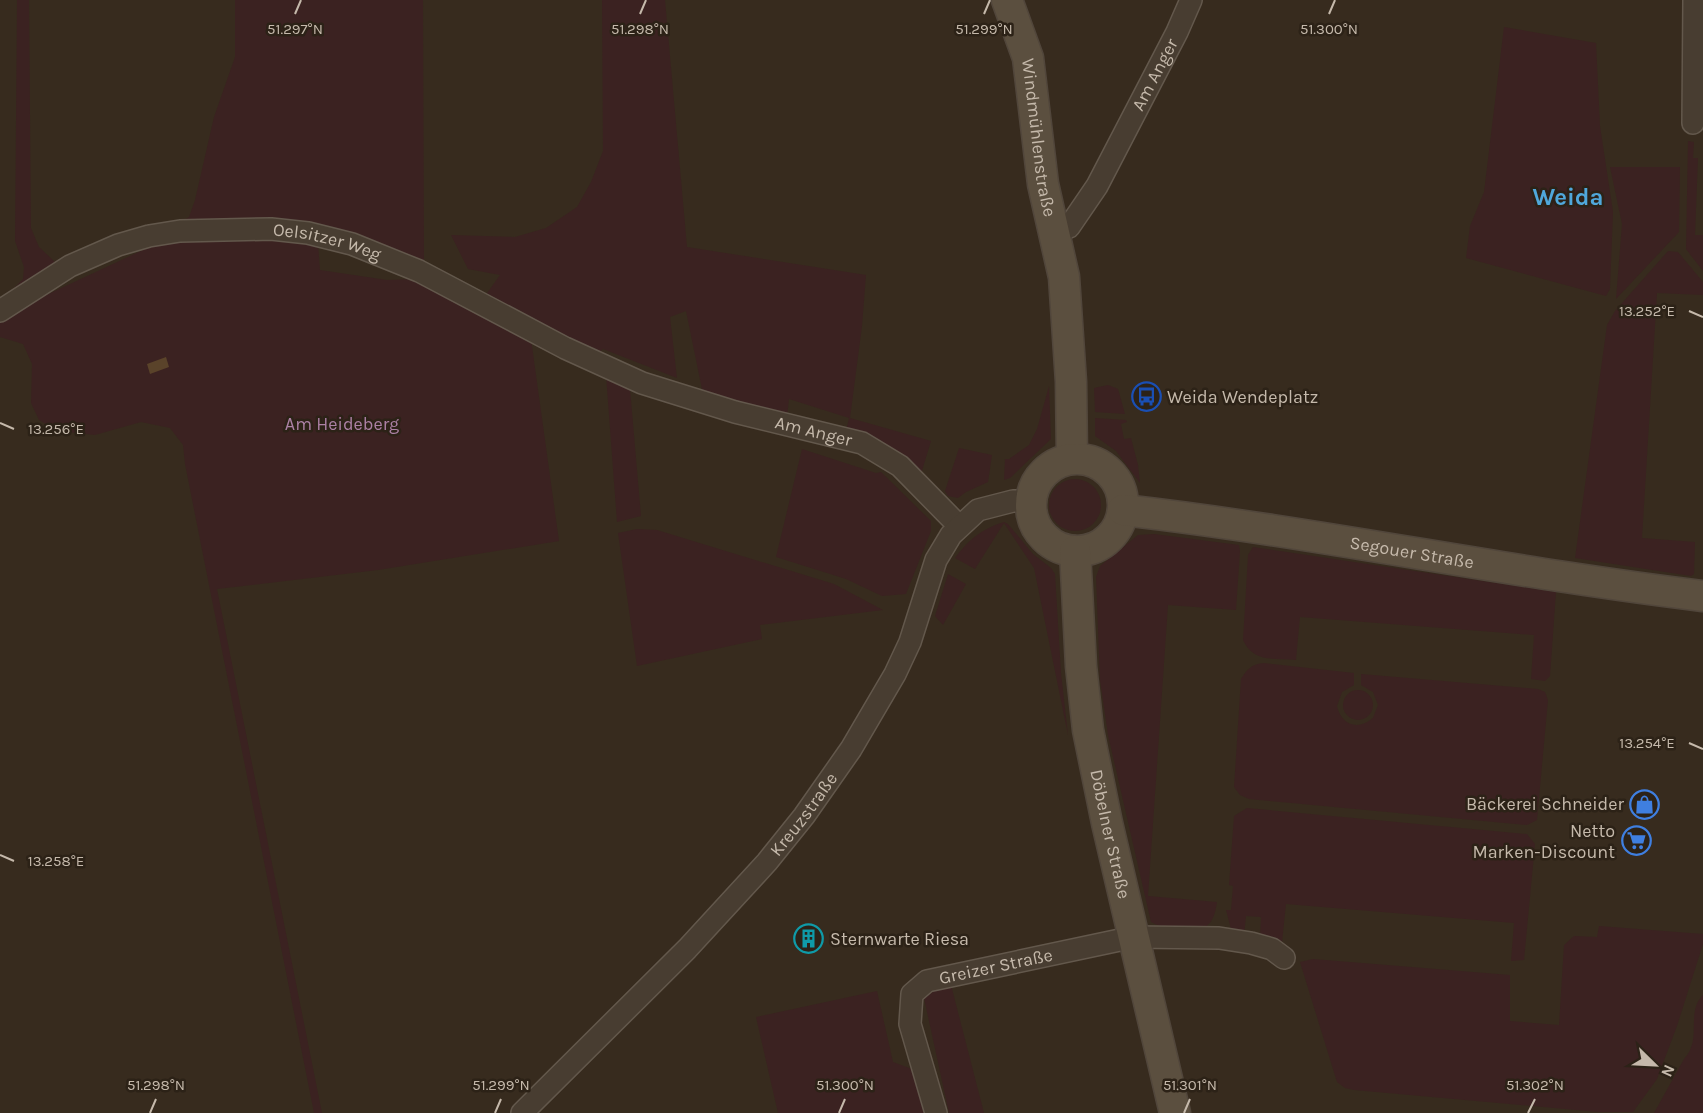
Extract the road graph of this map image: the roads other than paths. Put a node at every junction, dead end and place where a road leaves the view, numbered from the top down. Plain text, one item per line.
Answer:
1 (1007, 0) edge
2 (1191, 0) edge
3 (1694, 0) edge
4 (1692, 123) dead end
5 (1053, 232) junction
6 (0, 311) edge
7 (642, 383) joint
8 (1072, 458) junction
9 (1031, 501) junction
10 (1123, 510) junction
11 (959, 526) junction
12 (1075, 551) junction
13 (1703, 596) edge
14 (1134, 937) junction
15 (1284, 958) dead end
16 (522, 1113) edge
17 (936, 1113) edge
18 (1175, 1113) edge

1 - 5 street, Windmühlenstraße
2 - 5 street, Am Anger
3 - 4 street
5 - 8 street, Windmühlenstraße
6 - 7 street, Oelsitzer Weg
7 - 11 street, Am Anger
8 - 9 street
8 - 10 street
9 - 11 street, Kreuzstraße
9 - 12 street
10 - 12 street
10 - 13 street, Segouer Straße
11 - 16 street, Kreuzstraße
12 - 14 street, Döbelner Straße
14 - 15 street, Greizer Straße
14 - 17 street, Greizer Straße
14 - 18 street, Döbelner Straße

